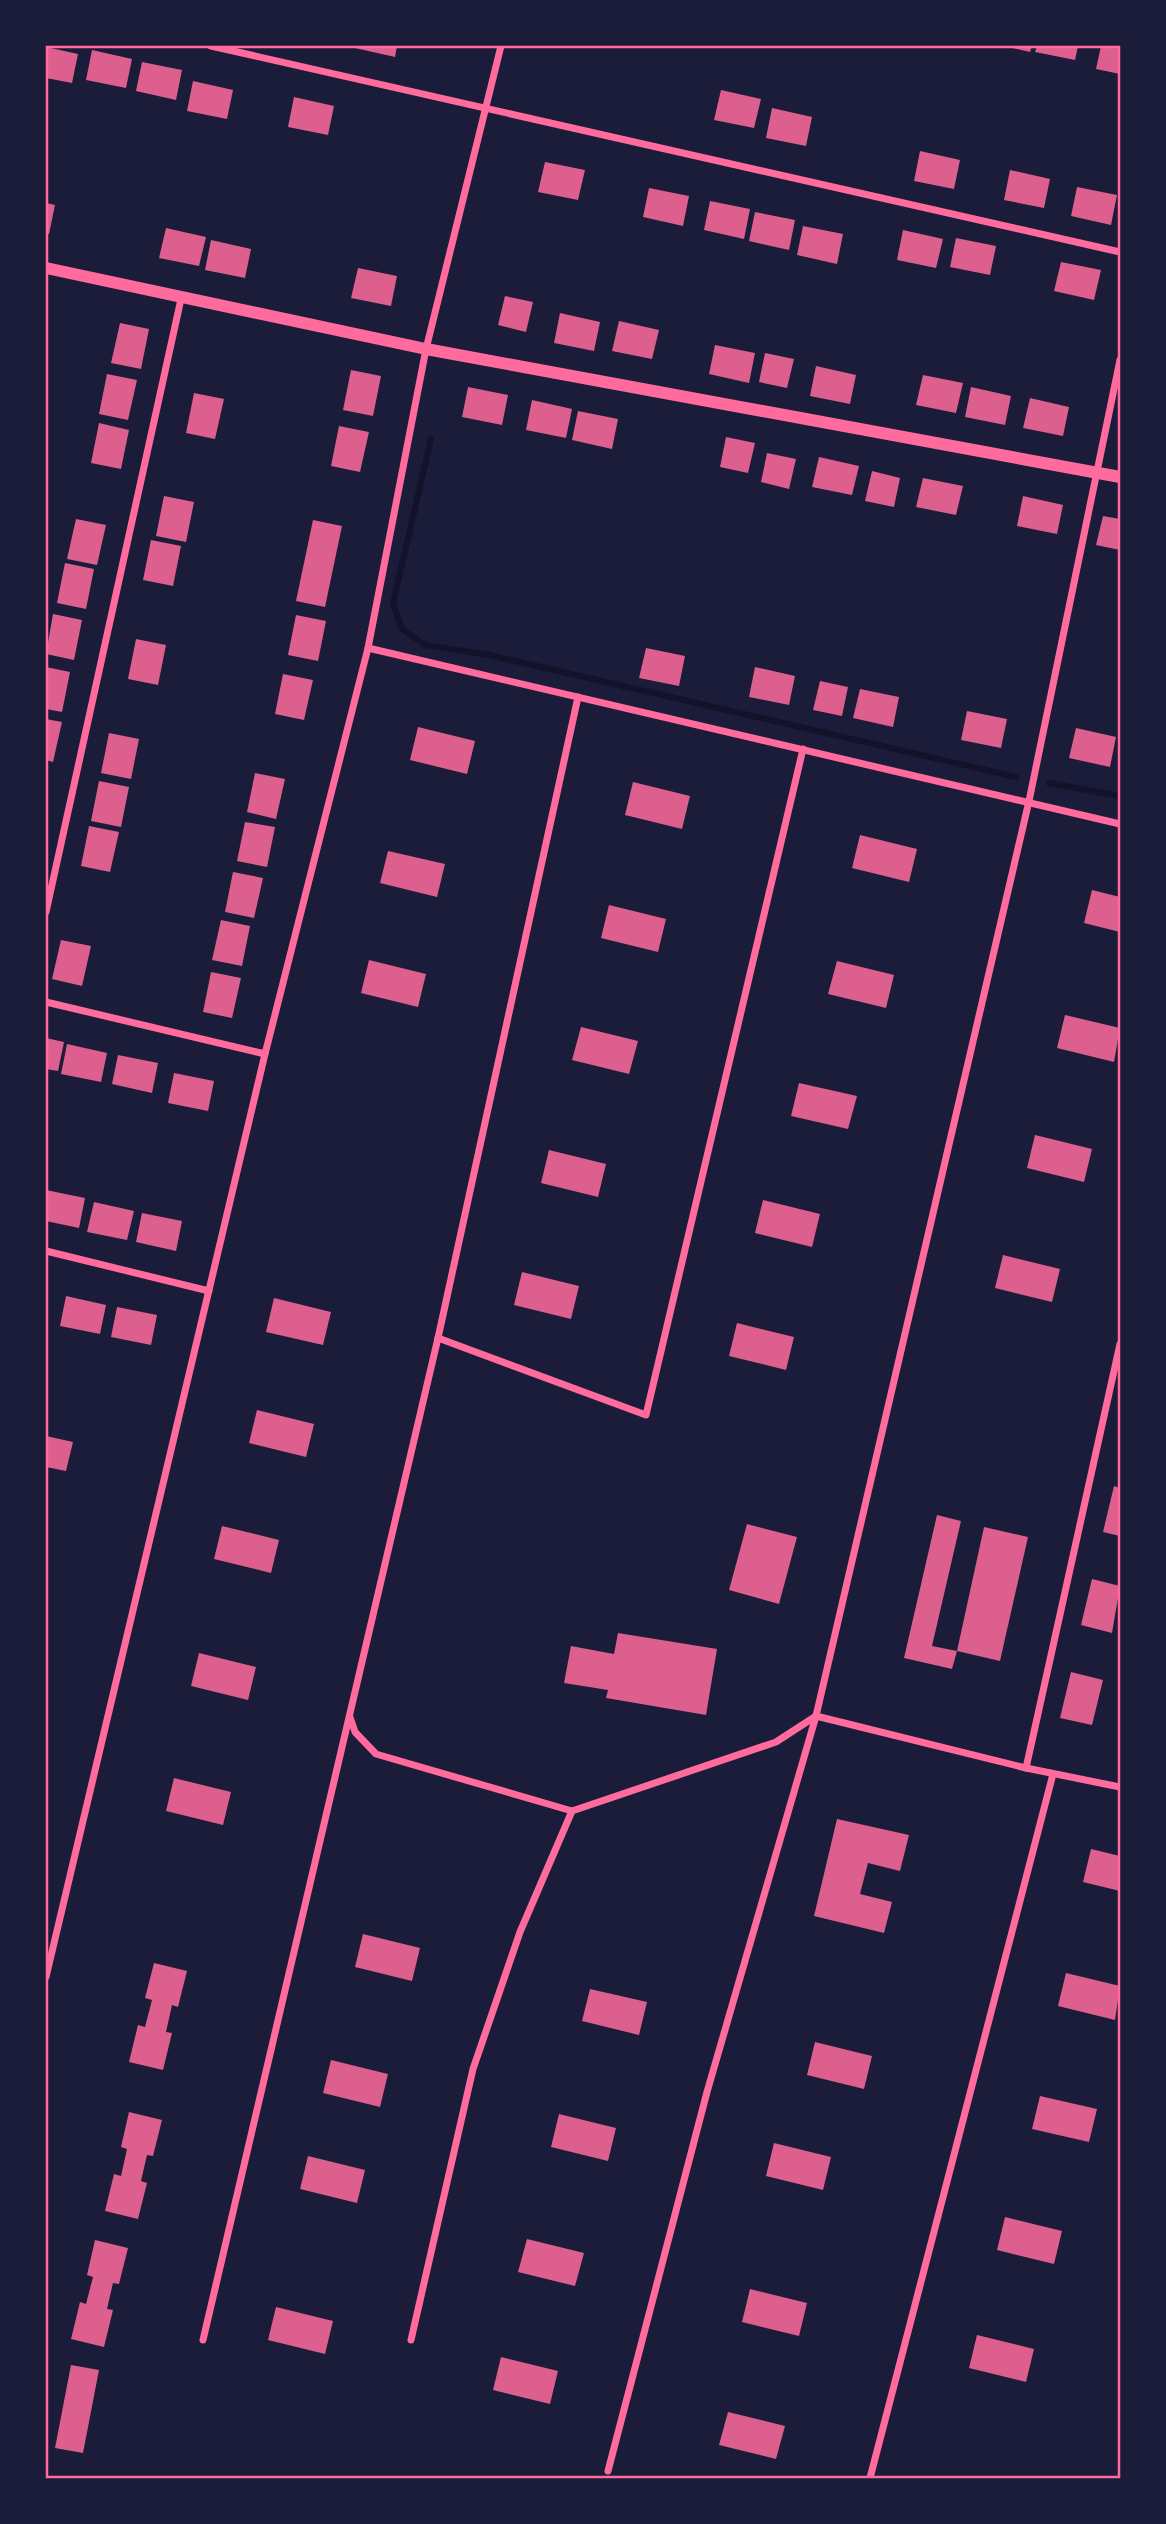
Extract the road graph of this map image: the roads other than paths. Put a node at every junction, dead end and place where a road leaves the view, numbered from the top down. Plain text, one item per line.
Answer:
1 (211, 46) edge
2 (501, 46) edge
3 (487, 107) junction
4 (1121, 252) edge
5 (46, 268) edge
6 (181, 299) junction
7 (426, 349) junction
8 (1121, 360) edge
9 (1097, 472) junction
10 (1121, 477) edge
11 (368, 648) junction
12 (578, 696) junction
13 (803, 749) junction
14 (1029, 801) junction
15 (1121, 824) edge
16 (46, 912) edge
17 (46, 1002) edge
18 (265, 1054) junction
19 (46, 1251) edge
20 (209, 1291) junction
21 (438, 1338) junction
22 (1121, 1344) edge
23 (350, 1715) junction
24 (816, 1716) junction
25 (1026, 1768) junction
26 (1053, 1774) junction
27 (1121, 1787) edge
28 (572, 1811) junction
29 (46, 1978) edge
30 (203, 2340) dead end
31 (411, 2340) dead end
32 (608, 2471) dead end
33 (870, 2479) edge

1 - 3 street
2 - 3 street
3 - 4 street
3 - 7 street
5 - 6 street
6 - 7 street
6 - 16 street
7 - 9 street
7 - 11 street
8 - 9 street
9 - 10 street
9 - 14 street
11 - 12 street
11 - 18 street
12 - 13 street
12 - 21 street
13 - 14 street
13 - 21 street
14 - 15 street
14 - 24 street
17 - 18 street
18 - 20 street
19 - 20 street
20 - 29 street
21 - 23 street
22 - 25 street
23 - 28 street
23 - 30 street
24 - 25 street
24 - 28 street
24 - 32 street
25 - 26 street
26 - 27 street
26 - 33 street
28 - 31 street

